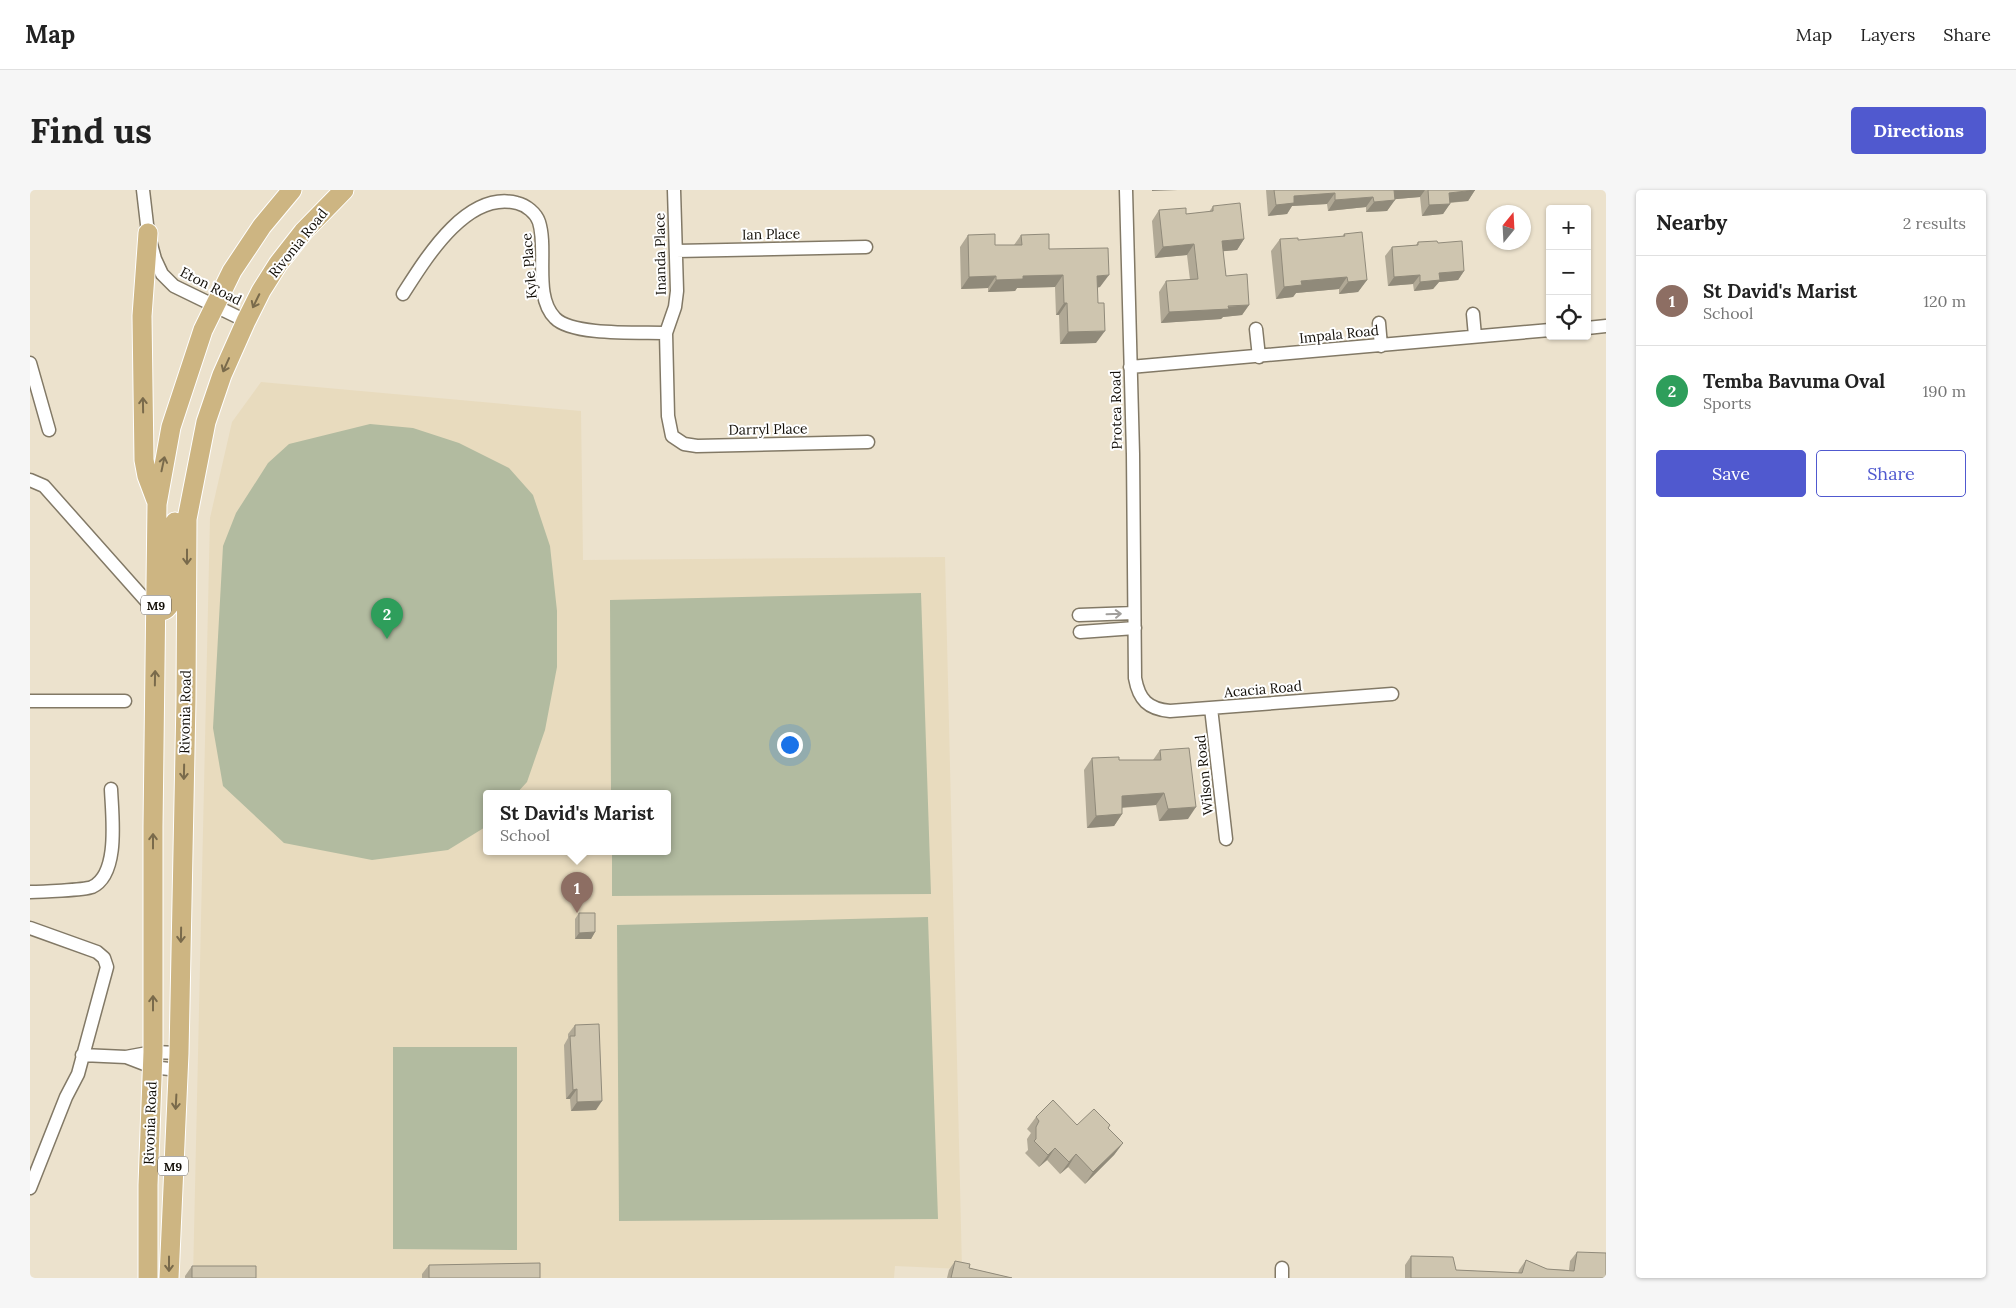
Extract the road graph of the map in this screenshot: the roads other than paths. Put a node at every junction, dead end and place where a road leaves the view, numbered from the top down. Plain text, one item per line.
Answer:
1 (143, 190) edge
2 (292, 190) edge
3 (344, 190) edge
4 (674, 190) edge
5 (1126, 190) edge
6 (148, 233) junction
7 (866, 247) dead end
8 (676, 251) junction
9 (403, 294) dead end
10 (214, 305) junction
11 (1473, 314) dead end
12 (246, 321) junction
13 (1379, 323) dead end
14 (1606, 326) edge
15 (1591, 328) edge
16 (1256, 329) dead end
17 (1546, 330) edge
18 (666, 333) junction
19 (1475, 336) junction
20 (1381, 346) junction
21 (1259, 357) junction
22 (30, 363) edge
23 (1130, 367) junction
24 (206, 422) junction
25 (49, 430) dead end
26 (672, 436) joint
27 (868, 442) dead end
28 (30, 480) edge
29 (157, 504) junction
30 (156, 612) junction
31 (1134, 613) junction
32 (1079, 615) dead end
33 (1135, 628) junction
34 (1080, 632) dead end
35 (1392, 694) dead end
36 (1141, 697) joint
37 (30, 701) edge
38 (125, 701) dead end
39 (1212, 708) junction
40 (111, 789) dead end
41 (1226, 839) dead end
42 (30, 892) edge
43 (30, 928) edge
44 (82, 1055) junction
45 (152, 1060) junction
46 (178, 1061) junction
47 (30, 1188) edge
48 (148, 1278) edge
49 (169, 1278) edge

1 - 6 street, Eton Road
2 - 10 main road, Rivonia Road / M9
3 -> 12 main road, Rivonia Road / M9
4 - 8 street, Inanda Place
5 - 23 street, Protea Road
6 - 10 street, Eton Road
29 -> 6 main road
7 - 8 street, Ian Place
8 - 18 street, Inanda Place
9 - 18 street, Kyle Place
10 - 12 street, Eton Road
29 -> 10 main road, Rivonia Road / M9
11 - 19 street
12 -> 24 main road, Rivonia Road / M9
13 - 20 street
14 - 15 street
16 - 21 street
17 - 19 street, Impala Road
18 - 26 street, Inanda Place
19 - 20 street, Impala Road
20 - 21 street, Impala Road
21 - 23 street, Impala Road
22 - 25 street
23 - 31 street, Protea Road
24 - 30 main road
24 -> 46 main road, Rivonia Road / M9
26 - 27 street, Darryl Place
28 - 30 street
29 - 30 main road, Rivonia Road / M9
45 -> 30 main road, Rivonia Road / M9
32 -> 31 street
31 - 33 street, Protea Road
33 - 34 street
33 - 36 street, Protea Road
35 - 39 street, Acacia Road
36 - 39 street, Acacia Road
37 - 38 street
39 - 41 street, Wilson Road
40 - 42 street
43 - 44 street
44 - 45 street
44 - 47 street
45 - 46 street
45 - 48 main road, Rivonia Road / M9
46 -> 49 main road, Rivonia Road / M9

